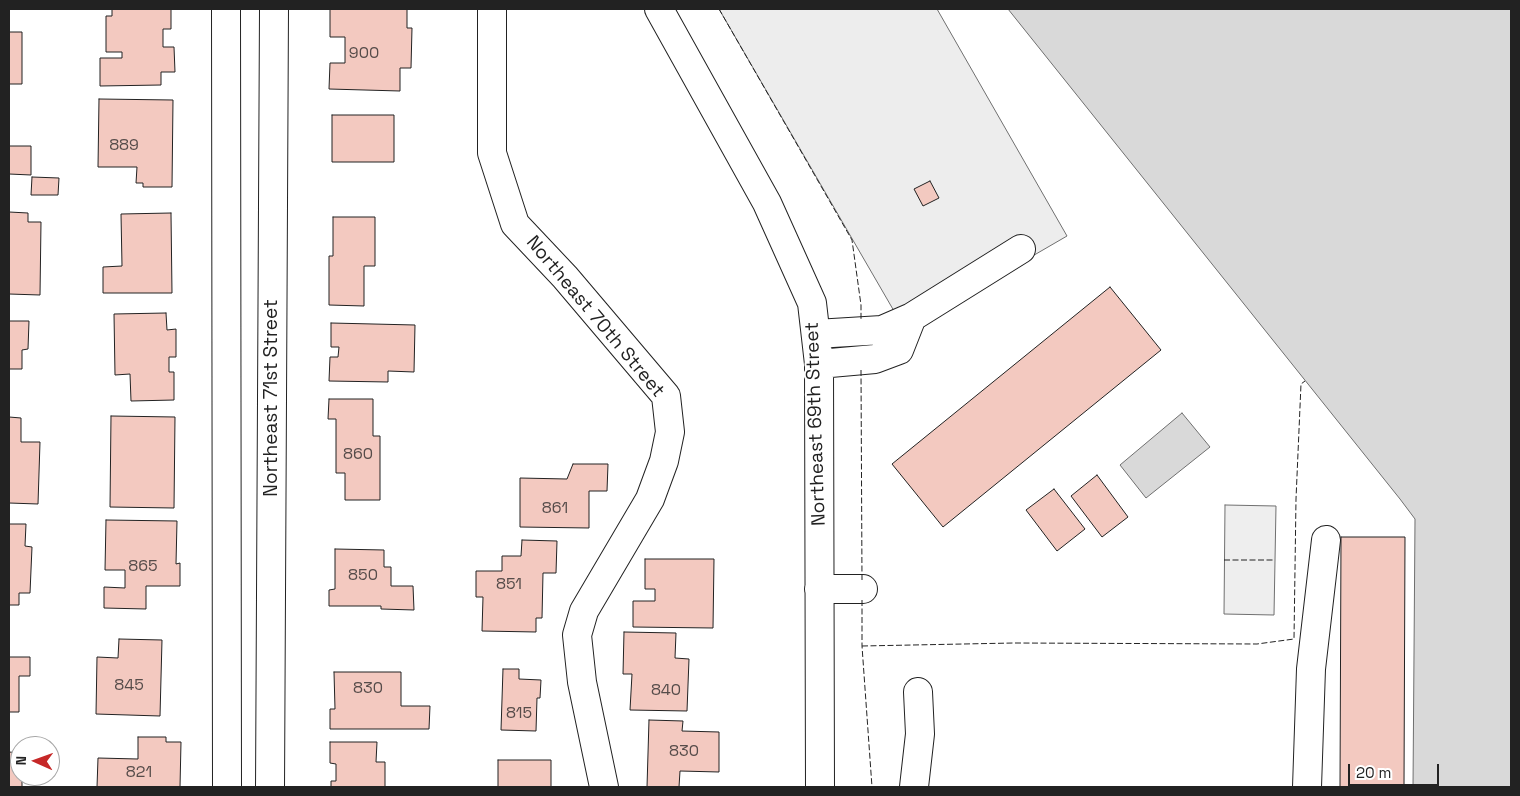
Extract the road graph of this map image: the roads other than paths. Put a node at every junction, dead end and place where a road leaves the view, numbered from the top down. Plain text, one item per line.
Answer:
1 (226, 9) edge
2 (274, 9) edge
3 (492, 9) edge
4 (659, 9) edge
5 (1021, 249) dead end
6 (912, 316) junction
7 (816, 334) junction
8 (819, 364) junction
9 (1326, 540) dead end
10 (819, 589) junction
11 (862, 590) dead end
12 (918, 692) dead end
13 (228, 787) edge
14 (270, 787) edge
15 (604, 787) edge
16 (820, 787) edge
17 (914, 787) edge
18 (1307, 787) edge

1 - 13 street
2 - 14 street, Northeast 71st Street
3 - 15 street, Northeast 70th Street
4 - 7 street, Northeast 69th Street
5 - 6 street
6 - 7 street
6 - 8 street
7 - 8 street, Northeast 69th Street
8 - 10 street, Northeast 69th Street
9 - 18 street
10 - 11 street
10 - 16 street, Northeast 69th Street
12 - 17 street

